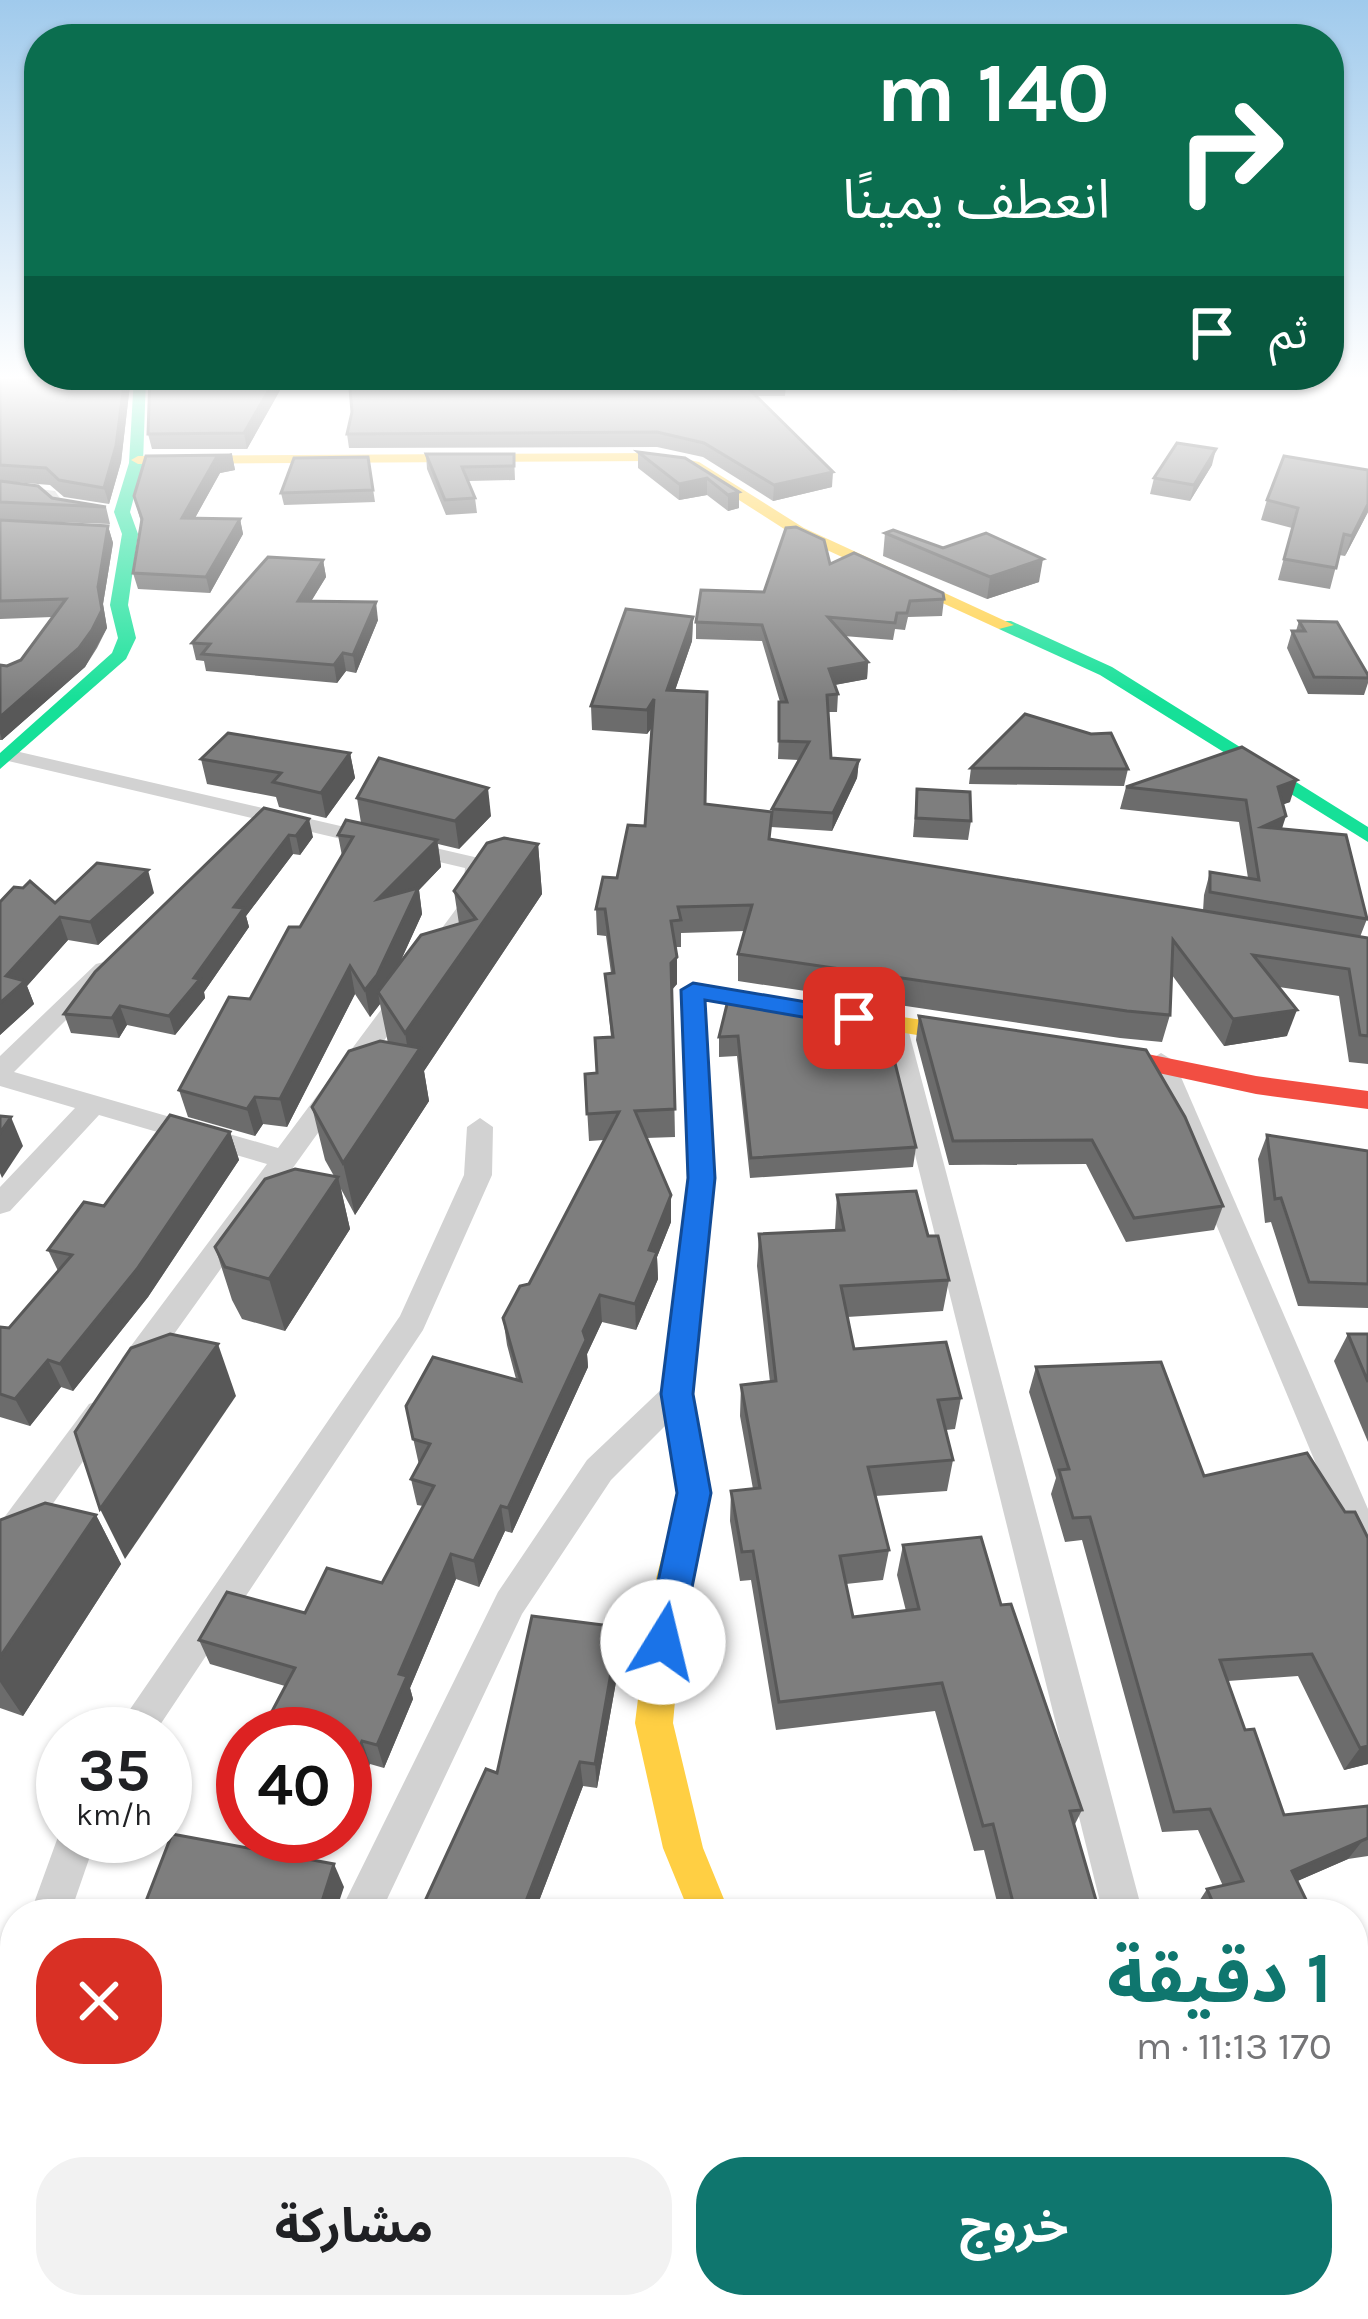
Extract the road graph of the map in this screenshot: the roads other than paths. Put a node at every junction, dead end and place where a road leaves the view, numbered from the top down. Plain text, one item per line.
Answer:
1 (137, 484) edge
2 (725, 484) edge
3 (0, 488) edge
4 (120, 526) junction
5 (5, 759) edge
6 (1368, 836) edge
7 (115, 959) edge
8 (895, 1024) junction
9 (1006, 1040) edge
10 (1072, 1049) edge
11 (1161, 1061) junction
12 (0, 1074) edge
13 (1368, 1100) edge
14 (94, 1104) junction
15 (480, 1127) dead end
16 (283, 1159) junction
17 (0, 1204) edge
18 (677, 1394) junction
19 (1368, 1548) edge
20 (0, 1550) edge
21 (150, 1707) edge
22 (68, 1863) edge
23 (55, 1899) edge
24 (365, 1899) edge
25 (704, 1899) edge
26 (1119, 1899) edge

1 - 4 street
2 - 6 street
3 - 4 street
4 - 5 street
5 - 16 street
7 - 12 street
8 - 9 street
8 - 18 street
8 - 26 street
10 - 11 street
11 - 13 street
11 - 19 street
12 - 14 street
14 - 16 street
14 - 17 street
15 - 21 street
16 - 20 street
18 - 24 street
18 - 25 street
22 - 23 street

